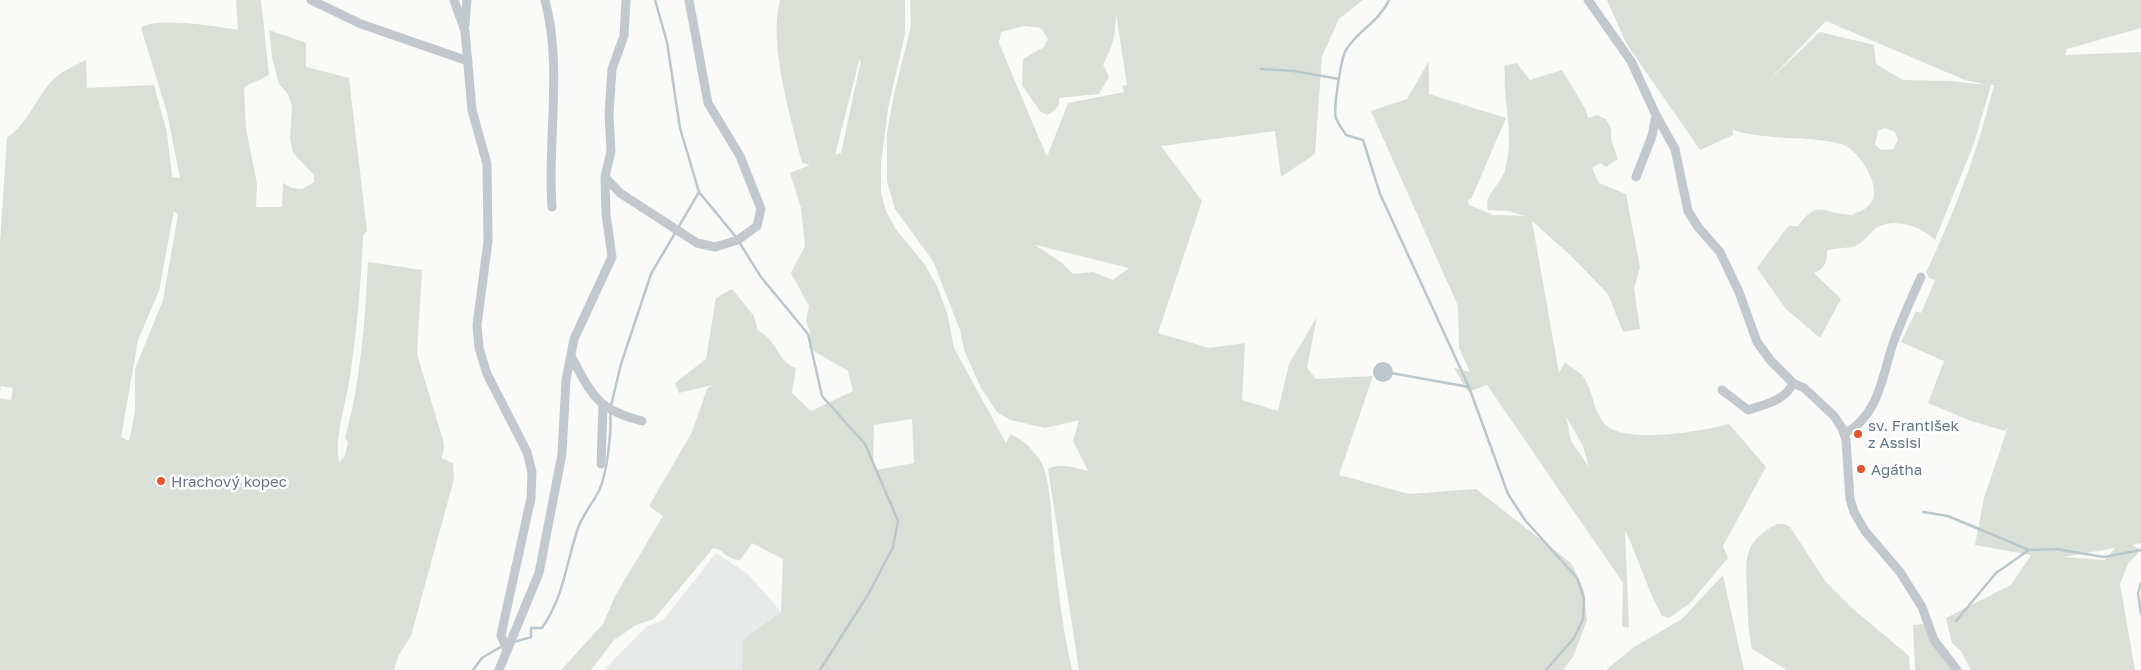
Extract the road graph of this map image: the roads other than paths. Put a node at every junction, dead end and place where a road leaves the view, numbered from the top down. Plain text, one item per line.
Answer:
1 (311, 0) edge
2 (454, 0) edge
3 (467, 0) edge
4 (545, 0) edge
5 (626, 0) edge
6 (689, 0) edge
7 (1588, 0) edge
8 (465, 31) junction
9 (468, 61) junction
10 (1656, 115) junction
11 (606, 177) junction
12 (1636, 177) dead end
13 (552, 207) dead end
14 (1921, 277) dead end
15 (571, 356) junction
16 (1793, 383) junction
17 (1722, 390) dead end
18 (603, 406) junction
19 (642, 421) dead end
20 (1844, 434) junction
21 (601, 464) dead end
22 (508, 651) junction
23 (499, 670) edge
24 (1957, 670) edge

1 - 9 street
2 - 8 street
3 - 8 street
4 - 13 street
5 - 11 street
6 - 11 street
7 - 10 street
8 - 9 street
9 - 22 street
10 - 12 street
10 - 16 street
11 - 15 street
14 - 20 street
15 - 18 street
15 - 22 street
16 - 17 street
16 - 20 street
18 - 19 street
18 - 21 street
20 - 24 street
22 - 23 street

